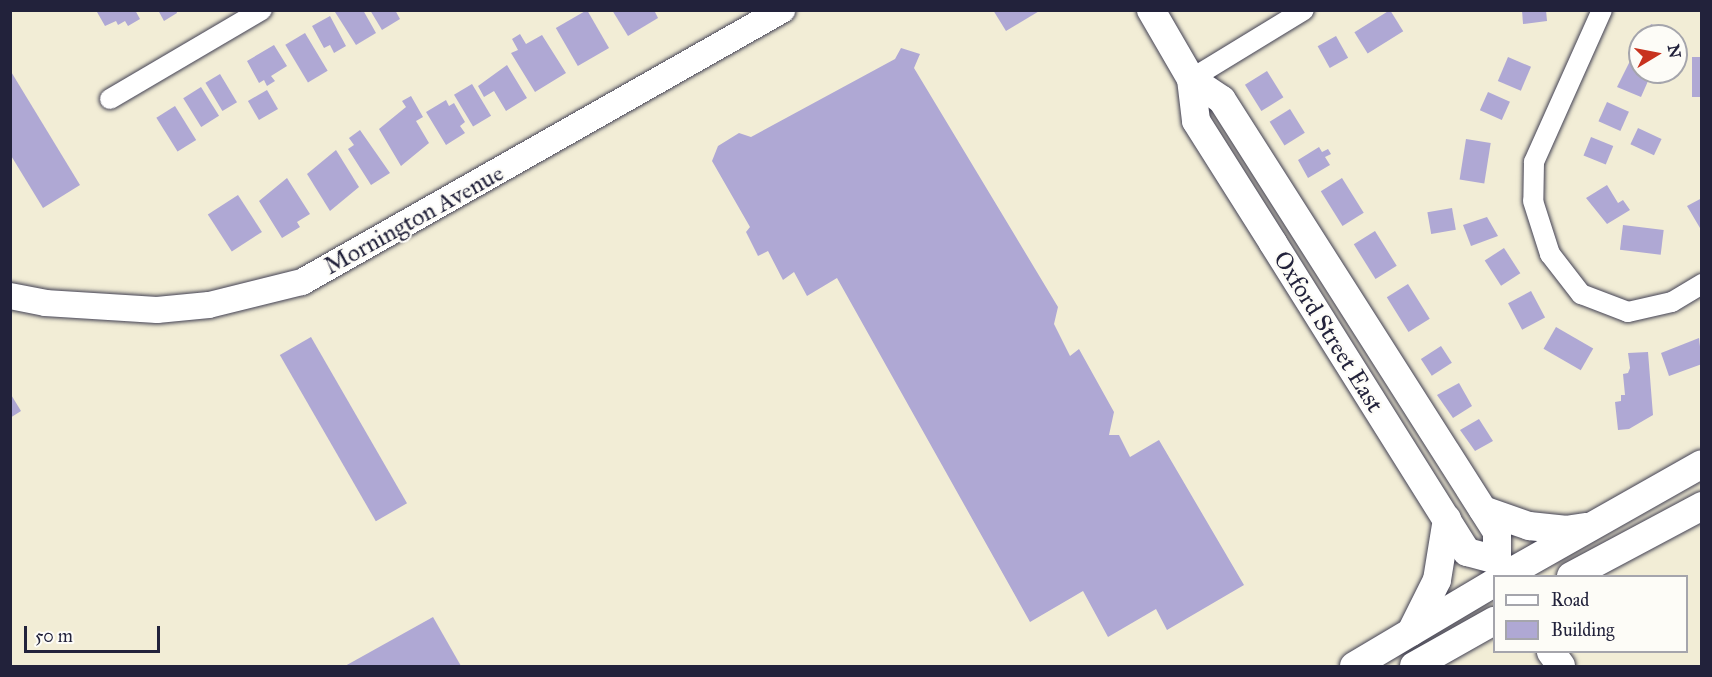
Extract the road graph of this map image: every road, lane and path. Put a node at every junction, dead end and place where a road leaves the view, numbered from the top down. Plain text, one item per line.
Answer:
1 (262, 10) edge
2 (782, 10) edge
3 (1151, 10) edge
4 (1304, 10) edge
5 (1602, 10) edge
6 (1191, 79) junction
7 (110, 99) dead end
8 (1701, 284) edge
9 (10, 296) edge
10 (1701, 465) edge
11 (1701, 506) edge
12 (1483, 510) junction
13 (1447, 519) junction
14 (1592, 526) junction
15 (1501, 574) edge
16 (1573, 575) edge
17 (1493, 579) edge
18 (1493, 622) edge
19 (1411, 633) junction
20 (1552, 653) edge
21 (1354, 666) edge
22 (1414, 666) edge
23 (1561, 666) edge

1 - 7 street
2 - 9 street, Mornington Avenue
3 - 6 main road, Oxford Street East
4 - 6 street
5 - 8 street
6 - 12 main road, Oxford Street East
6 - 13 main road, Oxford Street East
10 - 14 main road
11 - 16 main road
12 - 14 main road
12 - 15 main road, Oxford Street East
13 - 15 main road, Oxford Street East
13 - 19 main road
14 - 15 main road
17 - 19 main road
18 - 22 main road
19 - 21 main road
20 - 23 main road

